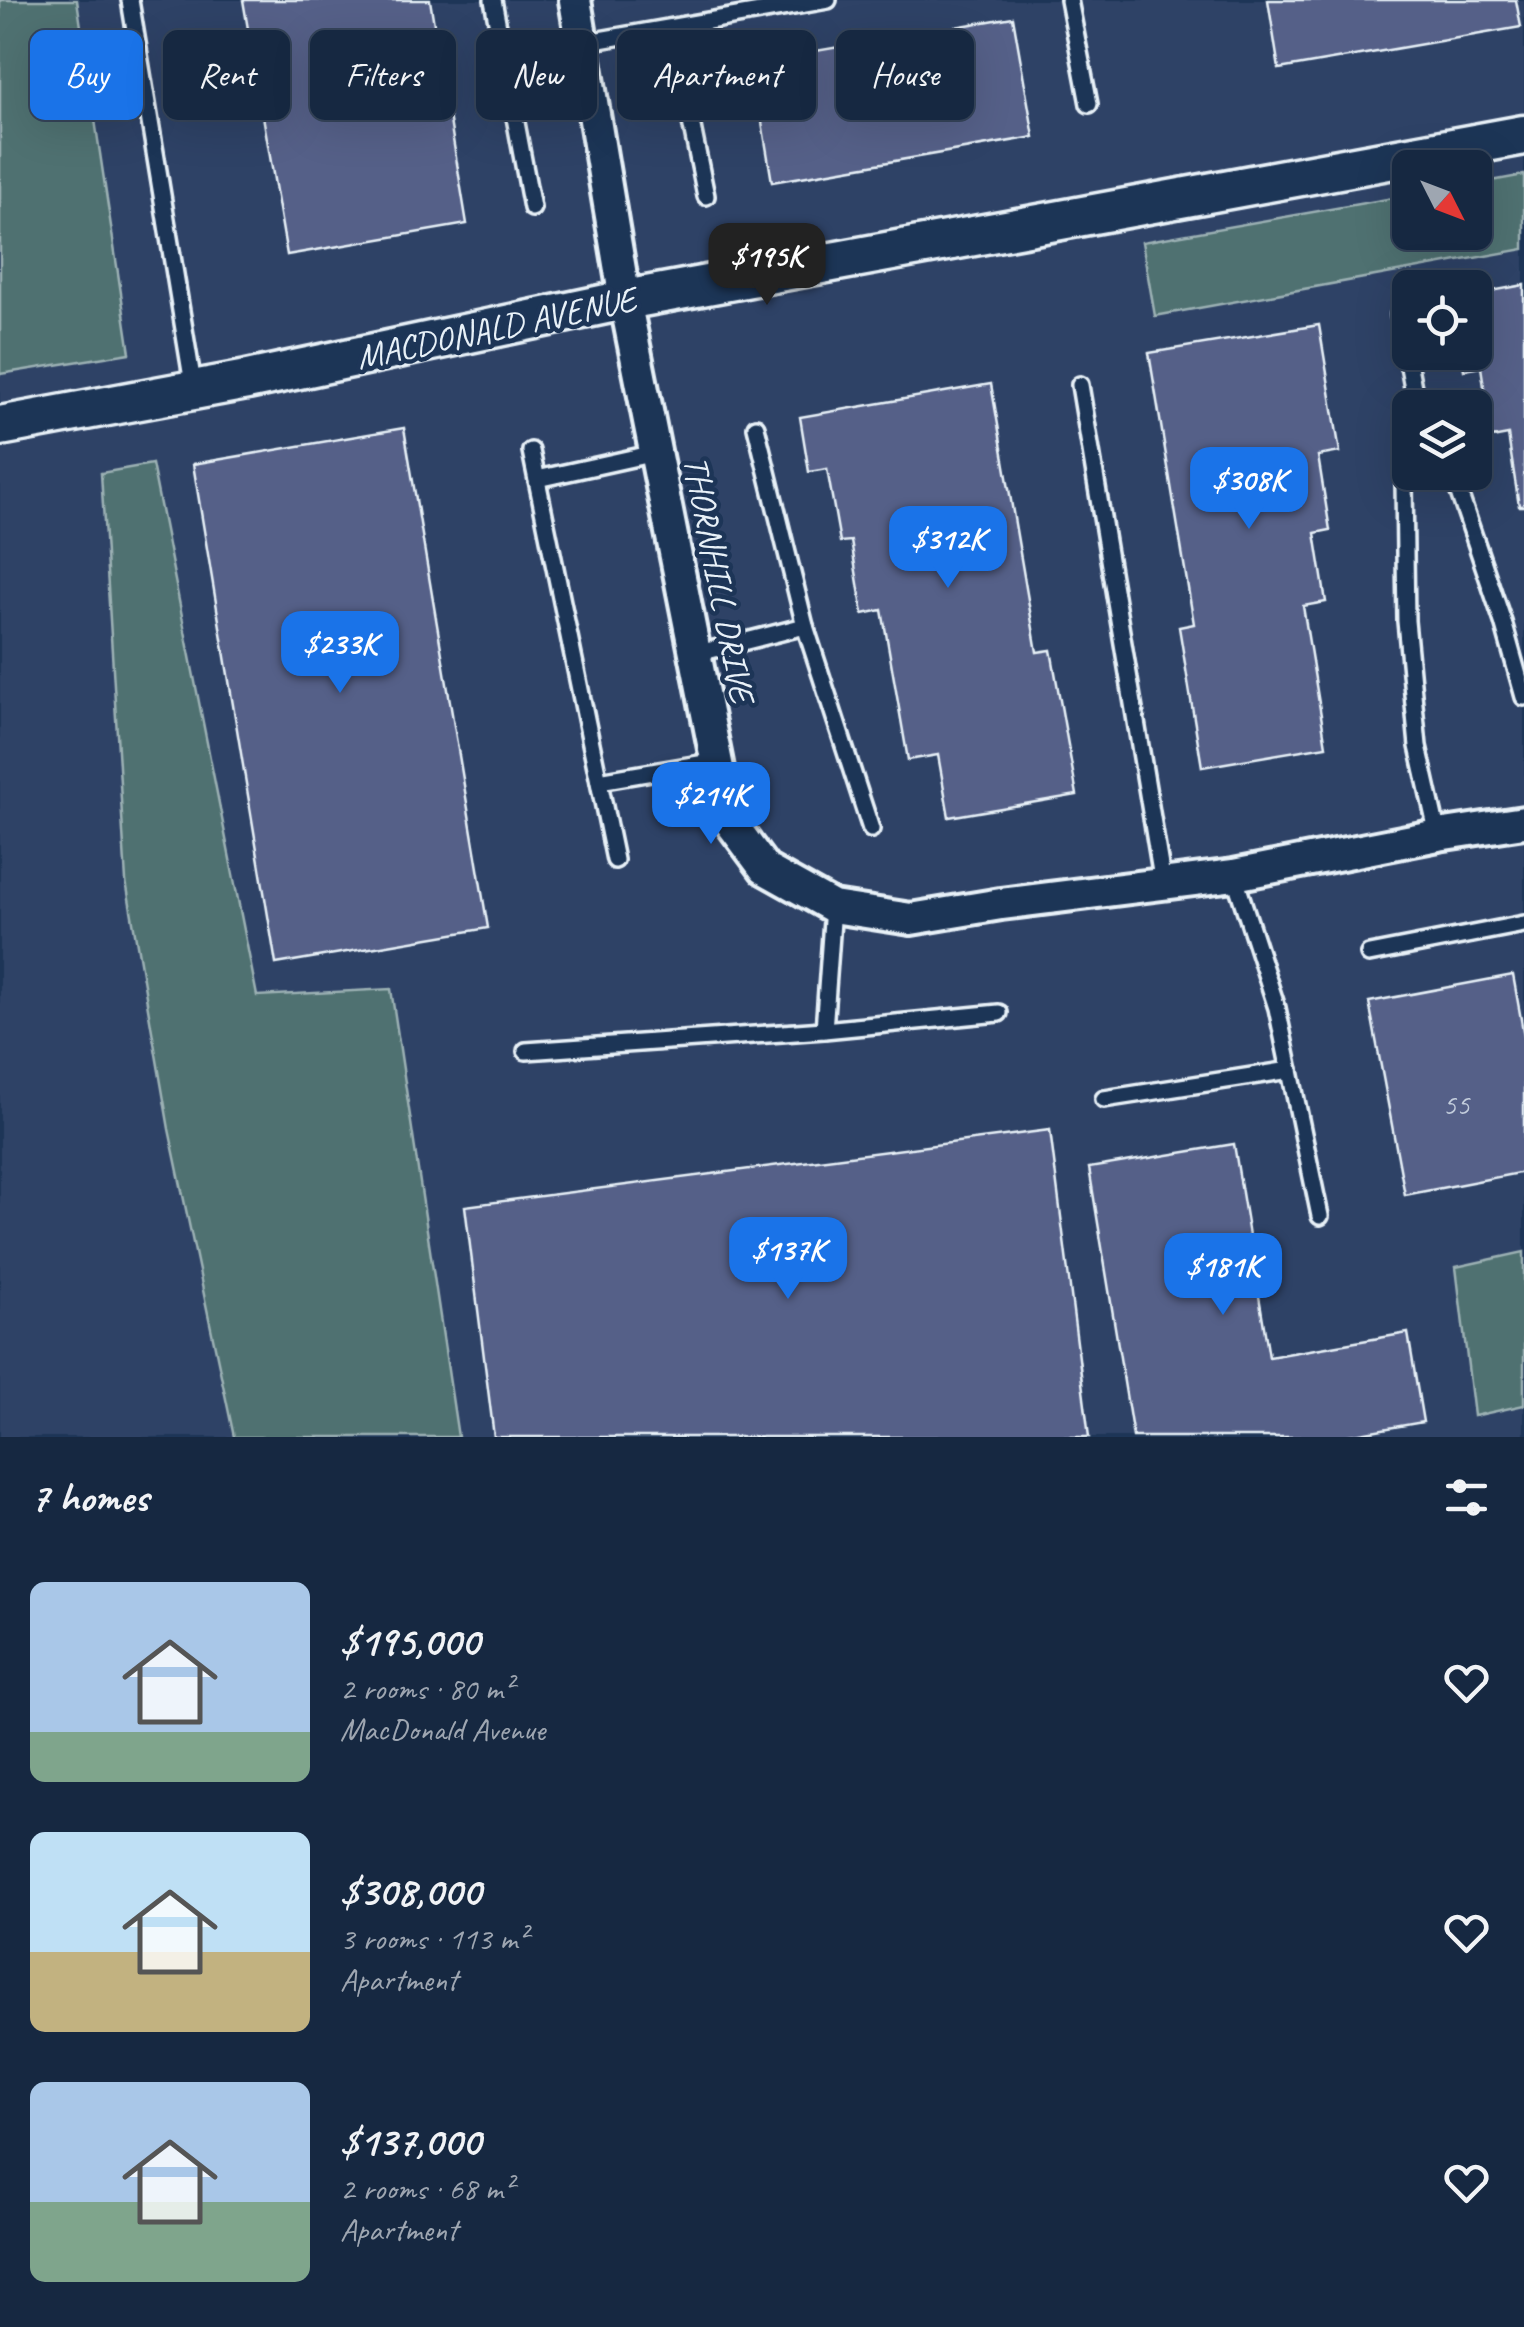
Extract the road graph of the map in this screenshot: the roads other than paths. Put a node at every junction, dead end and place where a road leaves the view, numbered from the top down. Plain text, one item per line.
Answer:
1 (130, 0) edge
2 (493, 0) edge
3 (575, 0) edge
4 (828, 0) edge
5 (1069, 0) edge
6 (672, 28) junction
7 (580, 30) edge
8 (597, 41) edge
9 (1089, 104) dead end
10 (595, 120) edge
11 (1524, 135) edge
12 (706, 196) dead end
13 (532, 208) dead end
14 (625, 300) junction
15 (1080, 385) dead end
16 (194, 390) junction
17 (0, 426) edge
18 (756, 427) dead end
19 (531, 451) dead end
20 (655, 453) junction
21 (537, 479) junction
22 (1404, 490) edge
23 (1458, 490) edge
24 (804, 626) junction
25 (696, 654) junction
26 (1524, 697) edge
27 (717, 761) junction
28 (599, 781) junction
29 (1524, 822) edge
30 (870, 829) dead end
31 (1438, 835) junction
32 (615, 860) dead end
33 (1234, 875) junction
34 (1163, 884) junction
35 (832, 906) junction
36 (1524, 924) edge
37 (1369, 954) dead end
38 (1000, 1012) dead end
39 (824, 1030) junction
40 (526, 1051) dead end
41 (1290, 1070) junction
42 (1104, 1099) dead end
43 (1320, 1216) dead end

1 - 16 lane
2 - 13 lane
3 - 7 street, THORNHILL DRIVE
4 - 6 lane
5 - 9 lane
6 - 8 lane
6 - 12 lane
10 - 14 street, THORNHILL DRIVE
11 - 14 street, MACDONALD AVENUE
14 - 16 street, MACDONALD AVENUE
14 - 20 street, THORNHILL DRIVE
15 - 34 lane
16 - 17 street, MACDONALD AVENUE
18 - 24 lane
19 - 21 lane
20 - 21 lane
20 - 25 street, THORNHILL DRIVE
21 - 28 lane
22 - 31 lane
23 - 26 lane
24 - 25 lane
24 - 30 lane
25 - 27 street, THORNHILL DRIVE
27 - 28 lane
27 - 35 street, THORNHILL DRIVE
28 - 32 lane
29 - 31 street, THORNHILL DRIVE
31 - 33 street, THORNHILL DRIVE
33 - 34 street, THORNHILL DRIVE
33 - 41 lane
34 - 35 street, THORNHILL DRIVE
35 - 39 lane
36 - 37 lane
38 - 39 lane
39 - 40 lane
41 - 42 lane
41 - 43 lane

